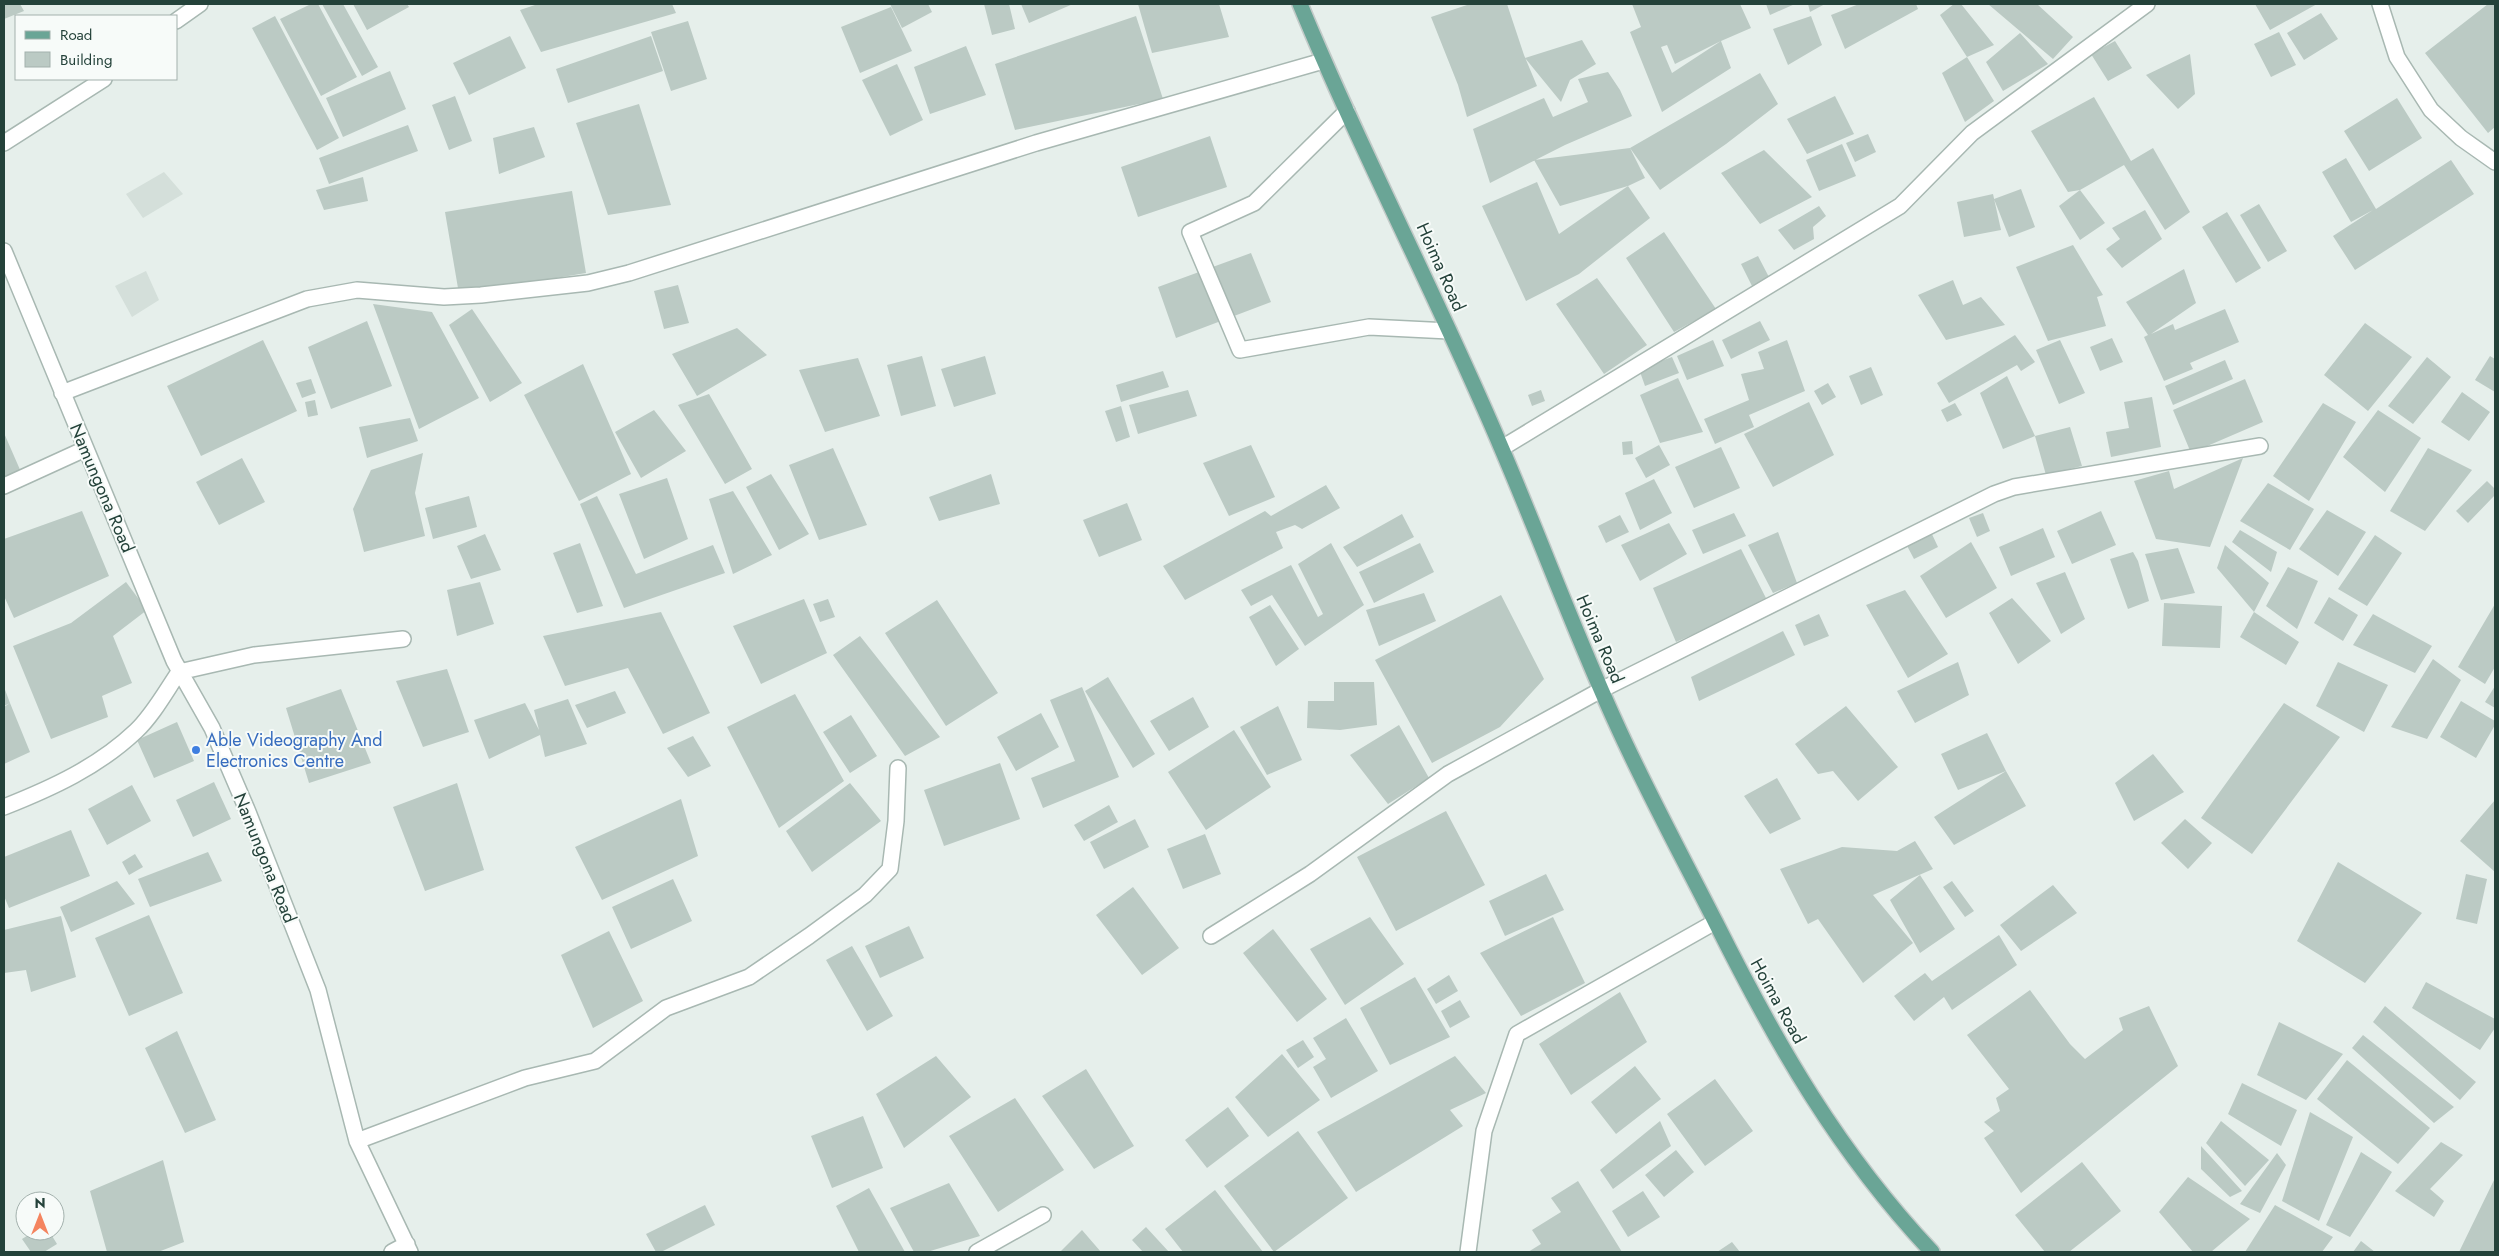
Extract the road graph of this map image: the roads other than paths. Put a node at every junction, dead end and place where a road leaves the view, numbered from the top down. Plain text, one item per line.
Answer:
1 (200, 4) edge
2 (1300, 4) edge
3 (2146, 4) edge
4 (2380, 4) edge
5 (178, 20) edge
6 (1323, 61) junction
7 (102, 80) edge
8 (1347, 111) junction
9 (4, 143) edge
10 (2495, 162) edge
11 (4, 251) edge
12 (1449, 331) junction
13 (62, 393) junction
14 (2260, 446) dead end
15 (1502, 448) junction
16 (86, 449) junction
17 (4, 486) edge
18 (403, 639) dead end
19 (179, 672) junction
20 (1601, 690) junction
21 (898, 768) dead end
22 (4, 807) edge
23 (1715, 922) junction
24 (1211, 936) dead end
25 (357, 1141) junction
26 (1043, 1215) dead end
27 (408, 1248) edge
28 (392, 1252) edge
29 (977, 1252) edge
30 (1468, 1252) edge
31 (1932, 1252) edge

1 - 5 street
2 - 6 main road, Hoima Road
3 - 15 street
4 - 10 street
6 - 8 main road, Hoima Road
6 - 13 street
7 - 9 street
8 - 12 main road, Hoima Road
8 - 12 street
11 - 13 street, Namungona Road
12 - 15 main road, Hoima Road
13 - 16 street, Namungona Road
14 - 20 street
15 - 20 main road, Hoima Road
16 - 17 street
16 - 19 street, Namungona Road
18 - 19 street
19 - 22 street
19 - 25 street, Namungona Road
20 - 23 main road, Hoima Road
20 - 24 street
21 - 25 street
23 - 30 street
23 - 31 main road, Hoima Road
25 - 27 street, Namungona Road
26 - 29 street
27 - 28 street

